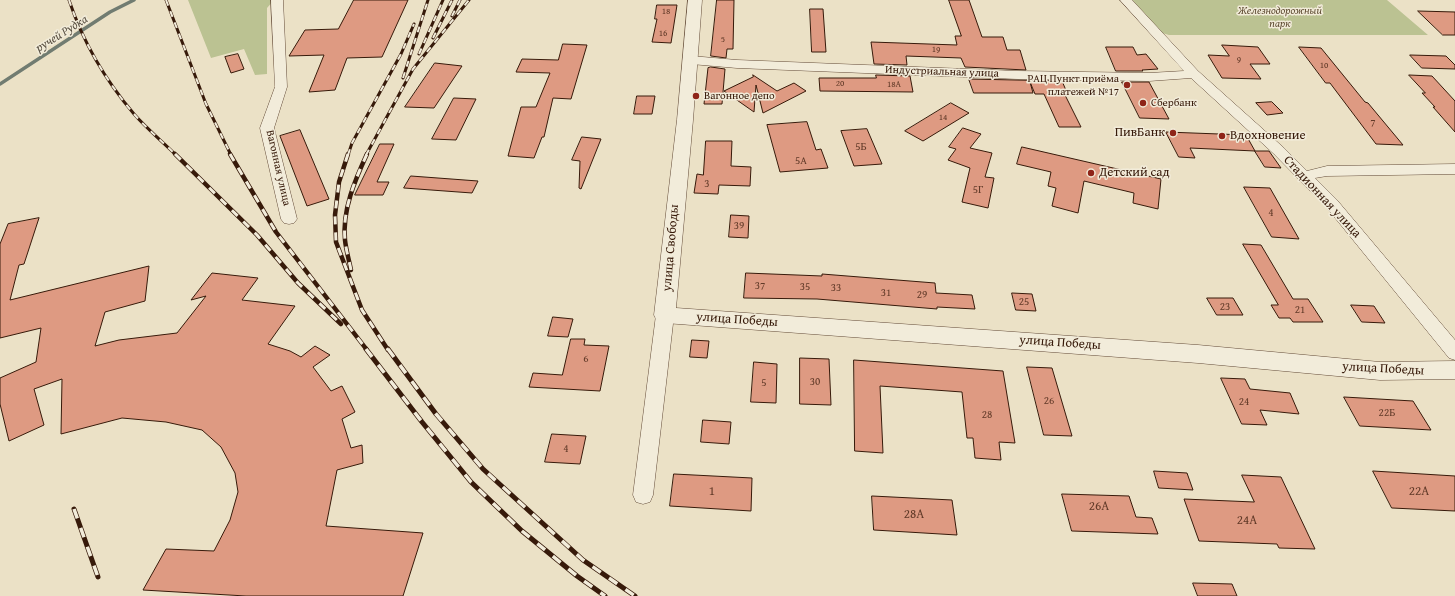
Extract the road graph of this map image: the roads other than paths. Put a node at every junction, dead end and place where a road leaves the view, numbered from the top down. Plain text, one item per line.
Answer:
1 (277, 0) edge
2 (695, 0) edge
3 (1126, 0) edge
4 (690, 60) junction
5 (1194, 74) junction
6 (1455, 169) edge
7 (1305, 176) junction
8 (289, 219) dead end
9 (665, 315) junction
10 (1455, 353) edge
11 (1455, 370) edge
12 (643, 495) dead end

1 - 8 street, Вагонная улица
2 - 4 street, улица Свободы
3 - 5 street, Стадионная улица
4 - 5 street, Индустриальная улица
4 - 9 street, улица Свободы
5 - 7 street, Стадионная улица
6 - 7 street
7 - 10 street, Стадионная улица
9 - 11 street, улица Победы
9 - 12 street, улица Свободы

